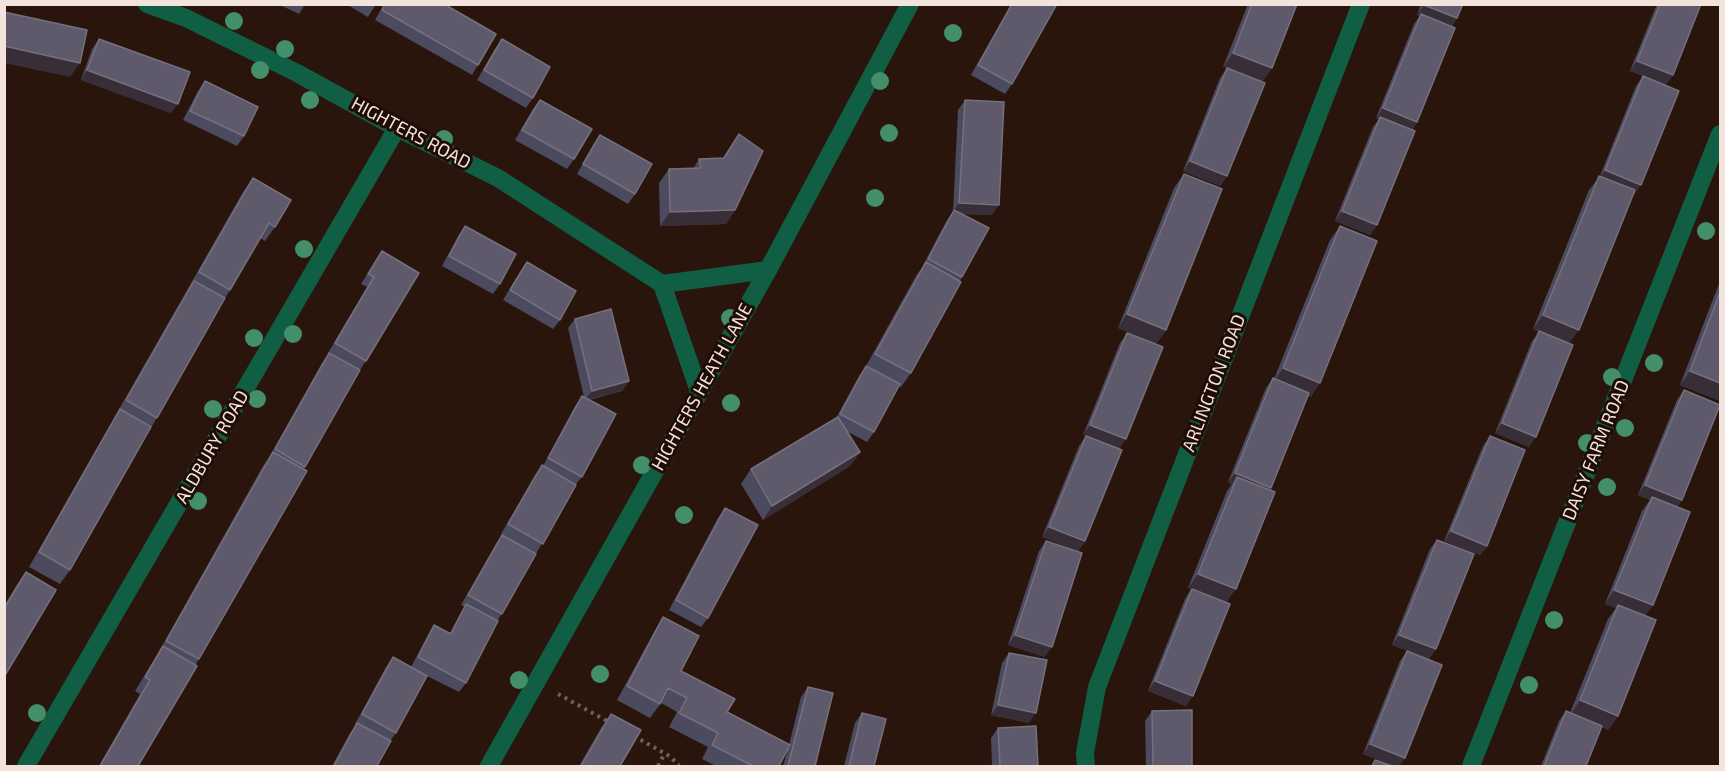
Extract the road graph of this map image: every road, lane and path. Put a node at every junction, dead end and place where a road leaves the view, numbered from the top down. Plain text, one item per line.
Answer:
1 (147, 4) edge
2 (910, 4) edge
3 (1360, 4) edge
4 (397, 128) junction
5 (1720, 134) edge
6 (768, 270) junction
7 (662, 284) junction
8 (699, 391) junction
9 (536, 682) junction
10 (613, 724) edge
11 (634, 736) edge
12 (665, 753) junction
13 (26, 766) edge
14 (489, 766) edge
15 (658, 766) edge
16 (678, 766) edge
17 (1086, 766) edge
18 (1471, 766) edge

1 - 4 street, HIGHTERS ROAD
2 - 6 street, HIGHTERS HEATH LANE
3 - 17 street, ARLINGTON ROAD
4 - 7 street, HIGHTERS ROAD
4 - 13 street, ALDBURY ROAD
5 - 18 street, DAISY FARM ROAD
6 - 7 street
6 - 8 street, HIGHTERS HEATH LANE
7 - 8 street
8 - 9 street, HIGHTERS HEATH LANE
9 - 10 path
9 - 14 street, HIGHTERS HEATH LANE
11 - 12 path
12 - 15 path
12 - 16 path

